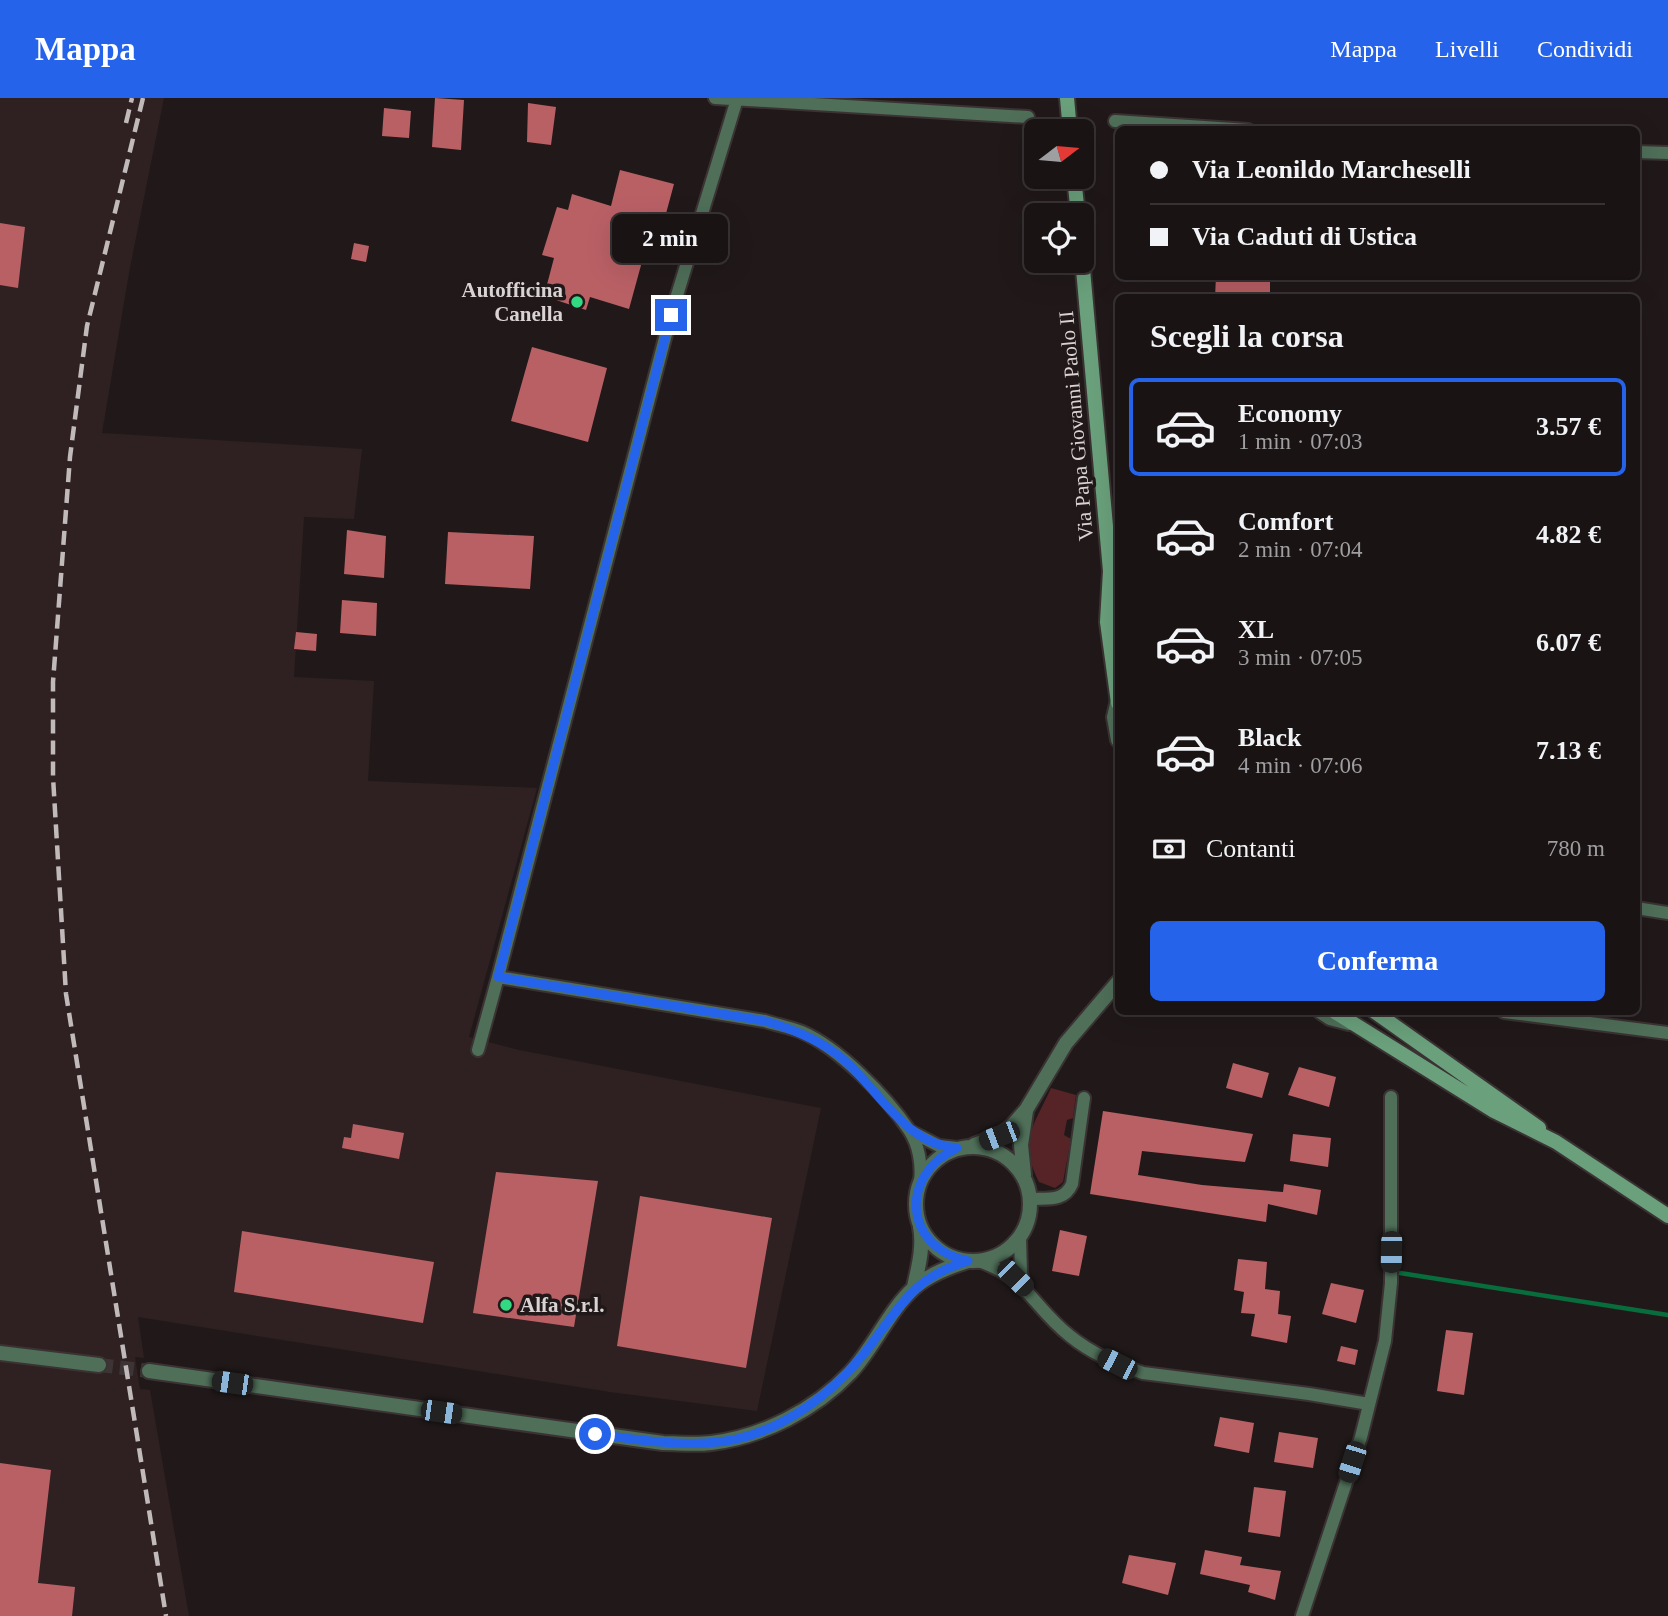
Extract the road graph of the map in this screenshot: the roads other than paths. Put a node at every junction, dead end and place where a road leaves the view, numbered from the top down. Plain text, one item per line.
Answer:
1 (715, 98) edge
2 (1067, 98) edge
3 (737, 99) edge
4 (1028, 117) dead end
5 (1069, 119) edge
6 (1115, 121) dead end
7 (1189, 126) edge
8 (1640, 152) edge
9 (1668, 153) edge
10 (1083, 273) edge
11 (1111, 589) junction
12 (1115, 611) edge
13 (1115, 680) edge
14 (1640, 909) edge
15 (1668, 913) edge
16 (498, 977) junction
17 (1115, 985) edge
18 (1326, 1015) edge
19 (1340, 1015) edge
20 (1379, 1015) edge
21 (1552, 1015) edge
22 (1599, 1018) edge
23 (1356, 1025) junction
24 (1668, 1033) edge
25 (478, 1050) dead end
26 (1391, 1097) dead end
27 (1084, 1098) dead end
28 (1026, 1110) junction
29 (910, 1131) junction
30 (1556, 1142) junction
31 (965, 1147) junction
32 (1024, 1176) junction
33 (920, 1182) junction
34 (1030, 1199) junction
35 (1668, 1216) edge
36 (918, 1219) junction
37 (1020, 1237) junction
38 (973, 1261) junction
39 (914, 1287) junction
40 (1026, 1289) junction
41 (0, 1353) edge
42 (99, 1365) tunnel mouth
43 (149, 1371) tunnel mouth
44 (1369, 1404) junction
45 (1302, 1616) edge

1 - 3 street
2 - 5 main road
3 - 4 street
3 - 16 street
6 - 7 street
8 - 9 street
10 - 11 main road, Via Papa Giovanni Paolo II
11 - 12 main road, Via Papa Giovanni Paolo II
11 - 13 main road, Via Papa Giovanni Paolo II
14 - 15 street
16 - 25 street
16 - 29 street
17 - 28 street
18 - 23 street
19 - 23 main road
20 - 30 main road
21 - 22 street
22 - 24 street
23 - 30 main road
26 - 44 street
27 - 34 street
28 - 31 street
28 - 32 street
29 - 31 street
29 - 33 street
30 - 35 main road
31 - 32 street
31 - 33 street
32 - 34 street
33 - 36 street
34 - 37 street
36 - 38 street
36 - 39 street
37 - 38 street
37 - 40 street
38 - 39 street
38 - 40 street
39 - 43 street
40 - 44 street
41 - 42 street
44 - 45 street

